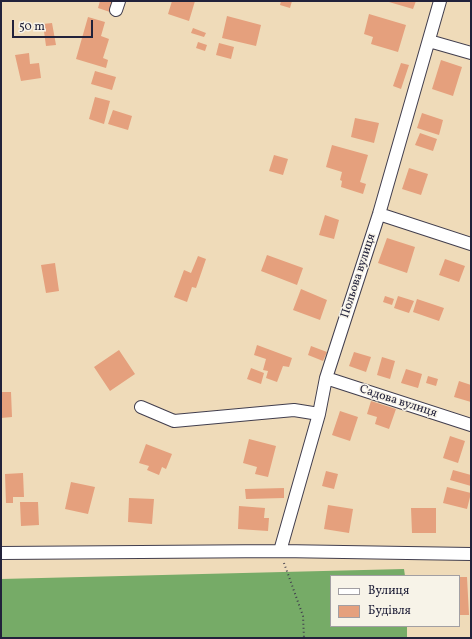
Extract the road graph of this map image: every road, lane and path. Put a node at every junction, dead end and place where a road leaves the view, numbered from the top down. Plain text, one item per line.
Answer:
1 (440, 1) edge
2 (429, 41) junction
3 (471, 53) edge
4 (379, 214) junction
5 (471, 244) edge
6 (326, 378) junction
7 (141, 407) dead end
8 (318, 414) junction
9 (471, 425) edge
10 (280, 551) junction
11 (1, 552) edge
12 (471, 554) edge
13 (304, 638) edge

1 - 2 street, Польова вулиця
2 - 3 street
2 - 4 street, Польова вулиця
4 - 5 street
4 - 6 street, Польова вулиця
6 - 8 street, Польова вулиця
6 - 9 street, Садова вулиця
7 - 8 street
8 - 10 street, Польова вулиця
10 - 11 street
10 - 12 street
10 - 13 path

